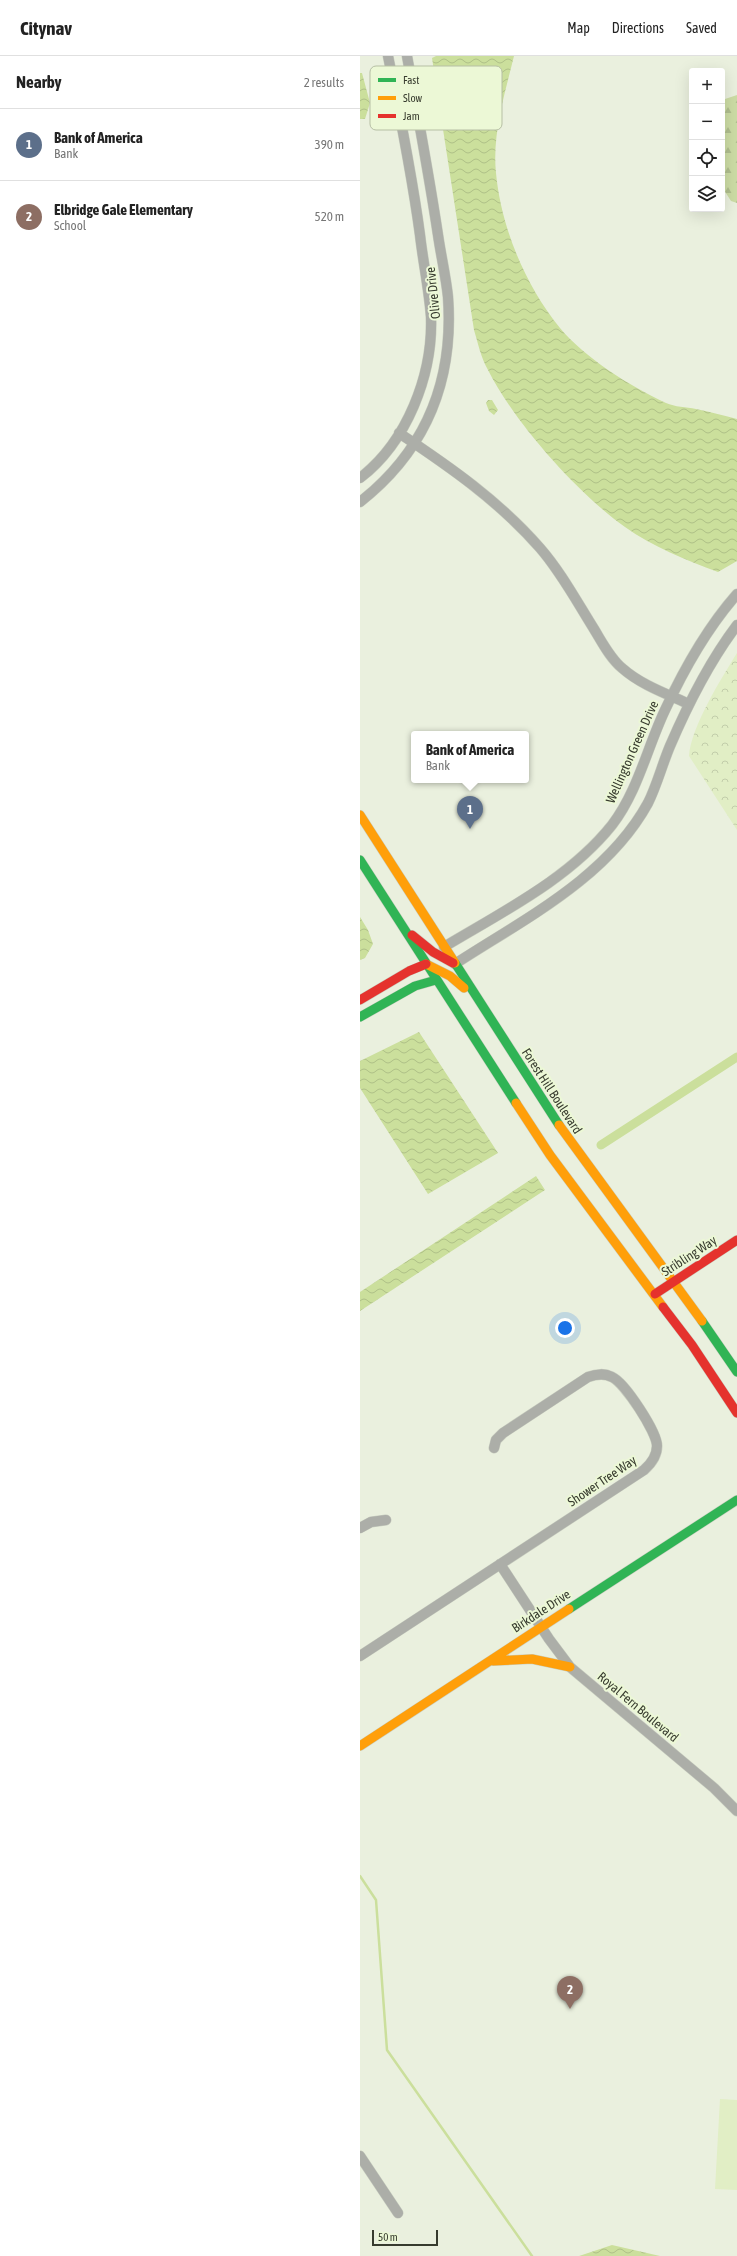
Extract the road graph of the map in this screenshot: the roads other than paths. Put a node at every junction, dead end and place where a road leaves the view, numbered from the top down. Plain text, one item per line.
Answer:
1 (388, 56) edge
2 (407, 56) edge
3 (390, 66) edge
4 (409, 66) edge
5 (402, 130) edge
6 (420, 130) edge
7 (399, 433) junction
8 (415, 443) junction
9 (360, 478) edge
10 (360, 502) edge
11 (737, 594) edge
12 (737, 625) edge
13 (672, 696) junction
14 (689, 704) junction
15 (639, 775) junction
16 (656, 782) junction
17 (360, 815) edge
18 (360, 860) edge
19 (403, 927) junction
20 (444, 947) junction
21 (426, 964) junction
22 (455, 964) junction
23 (436, 980) junction
24 (360, 1000) edge
25 (483, 1008) junction
26 (360, 1017) edge
27 (737, 1240) edge
28 (674, 1280) junction
29 (655, 1294) junction
30 (737, 1372) edge
31 (737, 1414) edge
32 (494, 1448) dead end
33 (737, 1500) edge
34 (386, 1520) dead end
35 (360, 1528) edge
36 (500, 1564) junction
37 (540, 1627) junction
38 (360, 1656) edge
39 (488, 1662) junction
40 (570, 1666) junction
41 (360, 1746) edge
42 (726, 1800) junction
43 (737, 1803) edge
44 (737, 1811) edge
45 (360, 2156) edge
46 (398, 2213) dead end

1 - 3 street, Olive Drive
2 - 4 street, Olive Drive
5 - 7 street, Olive Drive
6 - 8 street, Olive Drive
7 - 8 street
7 - 9 street, Olive Drive
8 - 10 street, Olive Drive
8 - 13 street
11 - 13 street, Wellington Green Drive
12 - 14 street
13 - 14 street
13 - 15 street, Wellington Green Drive
14 - 16 street
15 - 16 street
15 - 20 street, Wellington Green Drive
16 - 22 street
17 - 20 main road, Forest Hill Boulevard
18 - 19 main road
19 - 21 main road
19 - 22 main road
20 - 22 main road, Forest Hill Boulevard
21 - 23 main road
21 - 24 main road
21 - 25 main road
22 - 25 main road, Forest Hill Boulevard
23 - 26 main road
23 - 29 main road
25 - 28 main road, Forest Hill Boulevard
27 - 28 main road, Stribling Way
28 - 29 main road, Stribling Way
28 - 30 main road, Forest Hill Boulevard
29 - 31 main road
32 - 36 street, Shower Tree Way
33 - 37 main road, Birkdale Drive
34 - 35 street
36 - 37 street
36 - 38 street, Shower Tree Way
37 - 39 main road, Birkdale Drive
37 - 40 street, Royal Fern Boulevard
39 - 40 main road
39 - 41 main road, Birkdale Drive
40 - 42 street, Royal Fern Boulevard
42 - 43 street, Royal Fern Boulevard
42 - 44 street, Royal Fern Boulevard
45 - 46 street

